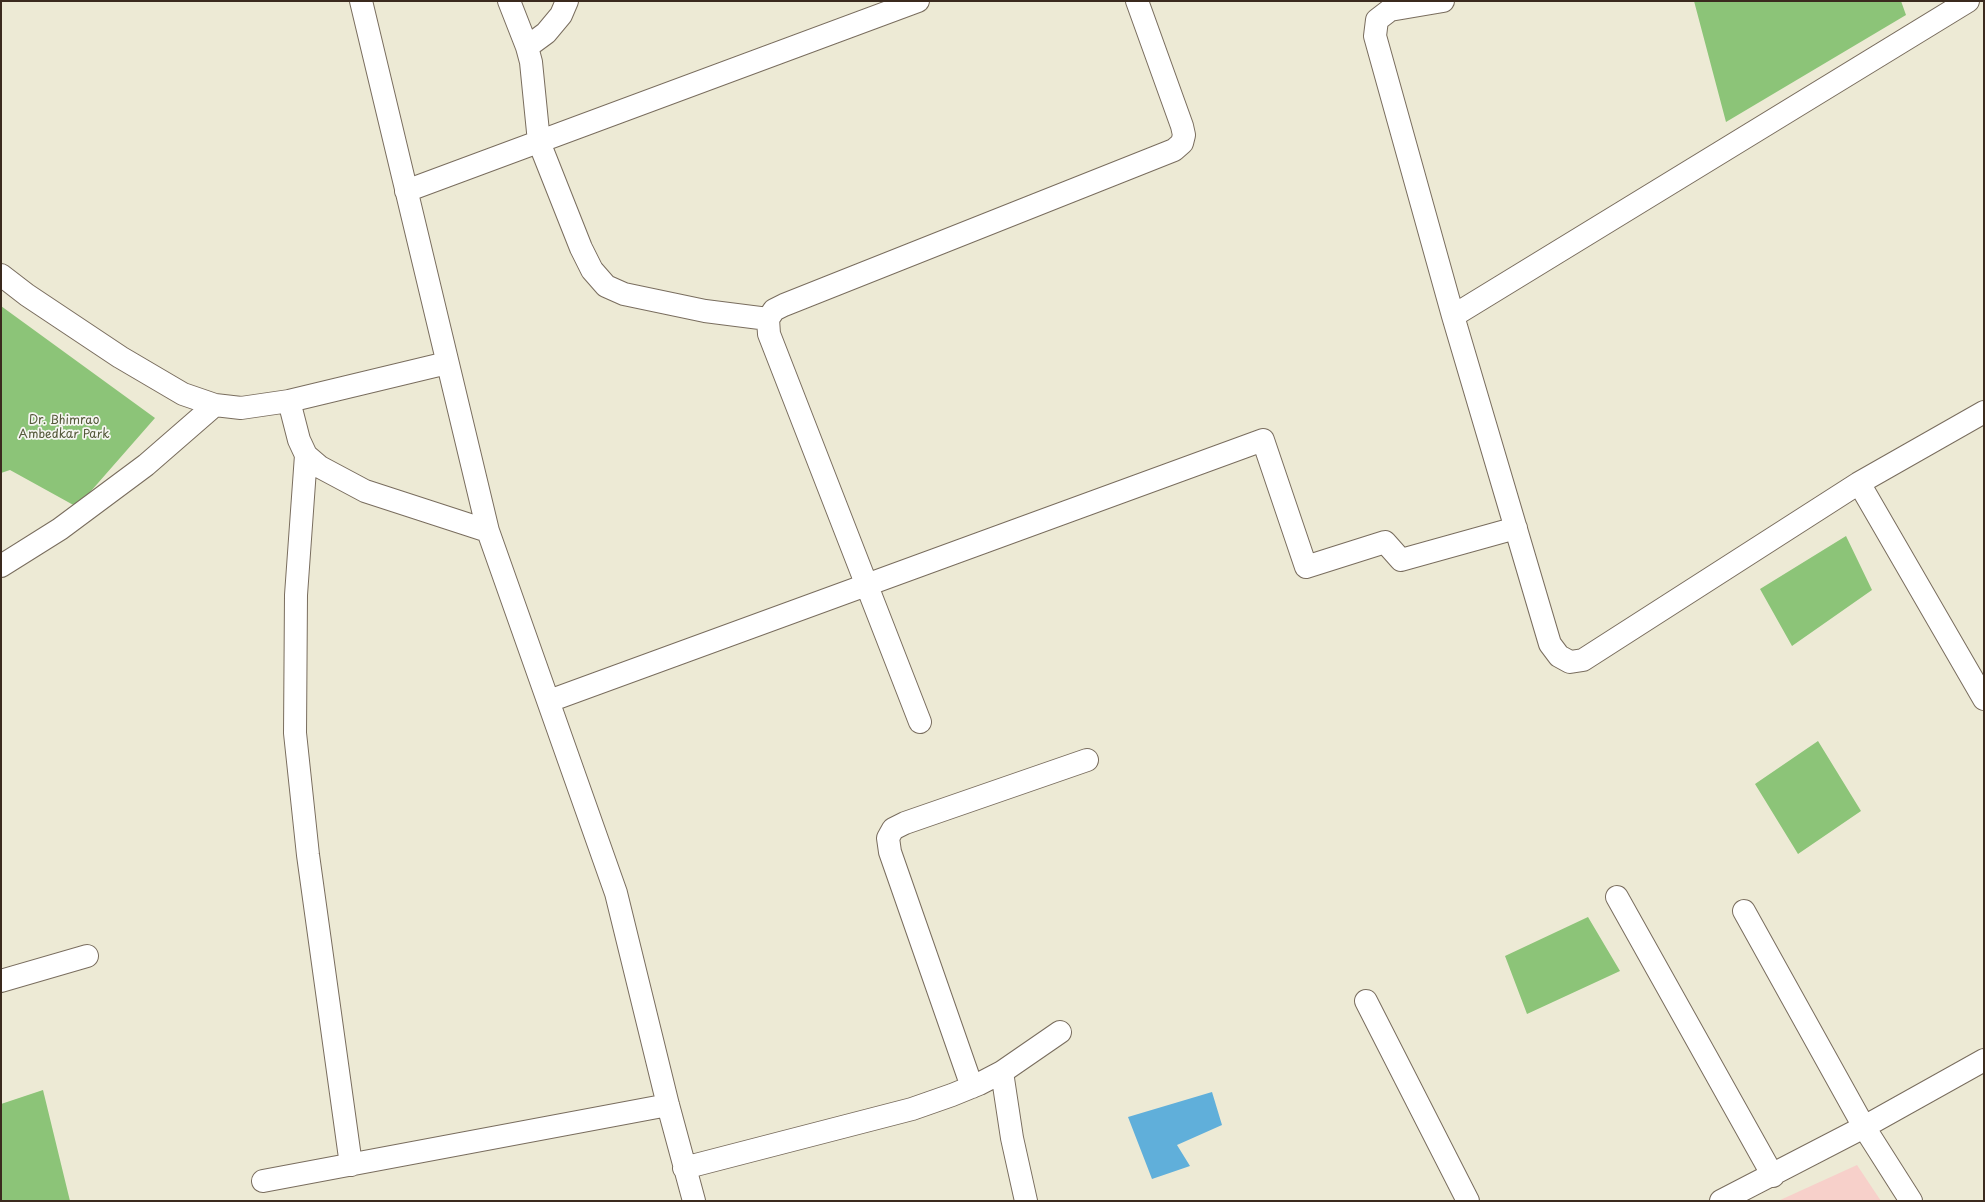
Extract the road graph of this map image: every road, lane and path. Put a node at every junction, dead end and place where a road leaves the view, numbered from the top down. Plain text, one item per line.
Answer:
1 (361, 1) edge
2 (509, 1) edge
3 (567, 1) edge
4 (918, 1) edge
5 (1137, 1) edge
6 (1443, 1) edge
7 (1968, 1) edge
8 (527, 47) junction
9 (539, 142) junction
10 (406, 191) junction
11 (1, 275) edge
12 (1452, 316) junction
13 (768, 319) junction
14 (447, 363) junction
15 (289, 401) junction
16 (215, 406) junction
17 (1984, 412) edge
18 (306, 455) junction
19 (1859, 483) junction
20 (1516, 528) junction
21 (488, 531) junction
22 (1, 566) edge
23 (866, 585) junction
24 (1984, 699) edge
25 (548, 701) junction
26 (920, 722) dead end
27 (1087, 760) dead end
28 (1617, 897) dead end
29 (1744, 911) dead end
30 (87, 956) dead end
31 (1, 981) edge
32 (1366, 1001) dead end
33 (1060, 1032) dead end
34 (1984, 1060) edge
35 (1002, 1072) junction
36 (972, 1087) junction
37 (668, 1105) junction
38 (1864, 1127) junction
39 (351, 1164) junction
40 (684, 1168) junction
41 (1773, 1176) junction
42 (263, 1181) dead end
43 (694, 1201) edge
44 (1026, 1201) edge
45 (1468, 1201) edge
46 (1722, 1201) edge
47 (1911, 1201) edge

1 - 10 street
2 - 8 street
3 - 8 street
4 - 9 street
5 - 13 street
6 - 12 street
7 - 12 street
8 - 9 street
9 - 10 street
9 - 13 street
10 - 14 street
11 - 16 street
12 - 20 street
13 - 23 street
14 - 15 street
14 - 21 street
15 - 16 street
15 - 18 street
16 - 22 street
17 - 19 street
18 - 21 street
18 - 39 street
19 - 20 street
19 - 24 street
20 - 23 street
21 - 25 street
23 - 25 street
23 - 26 street
25 - 37 street
27 - 36 street
28 - 41 street
29 - 38 street
30 - 31 street
32 - 45 street
33 - 35 street
34 - 38 street
35 - 36 street
35 - 44 street
36 - 40 street
37 - 39 street
37 - 40 street
38 - 41 street
38 - 47 street
39 - 42 street
40 - 43 street
41 - 46 street

